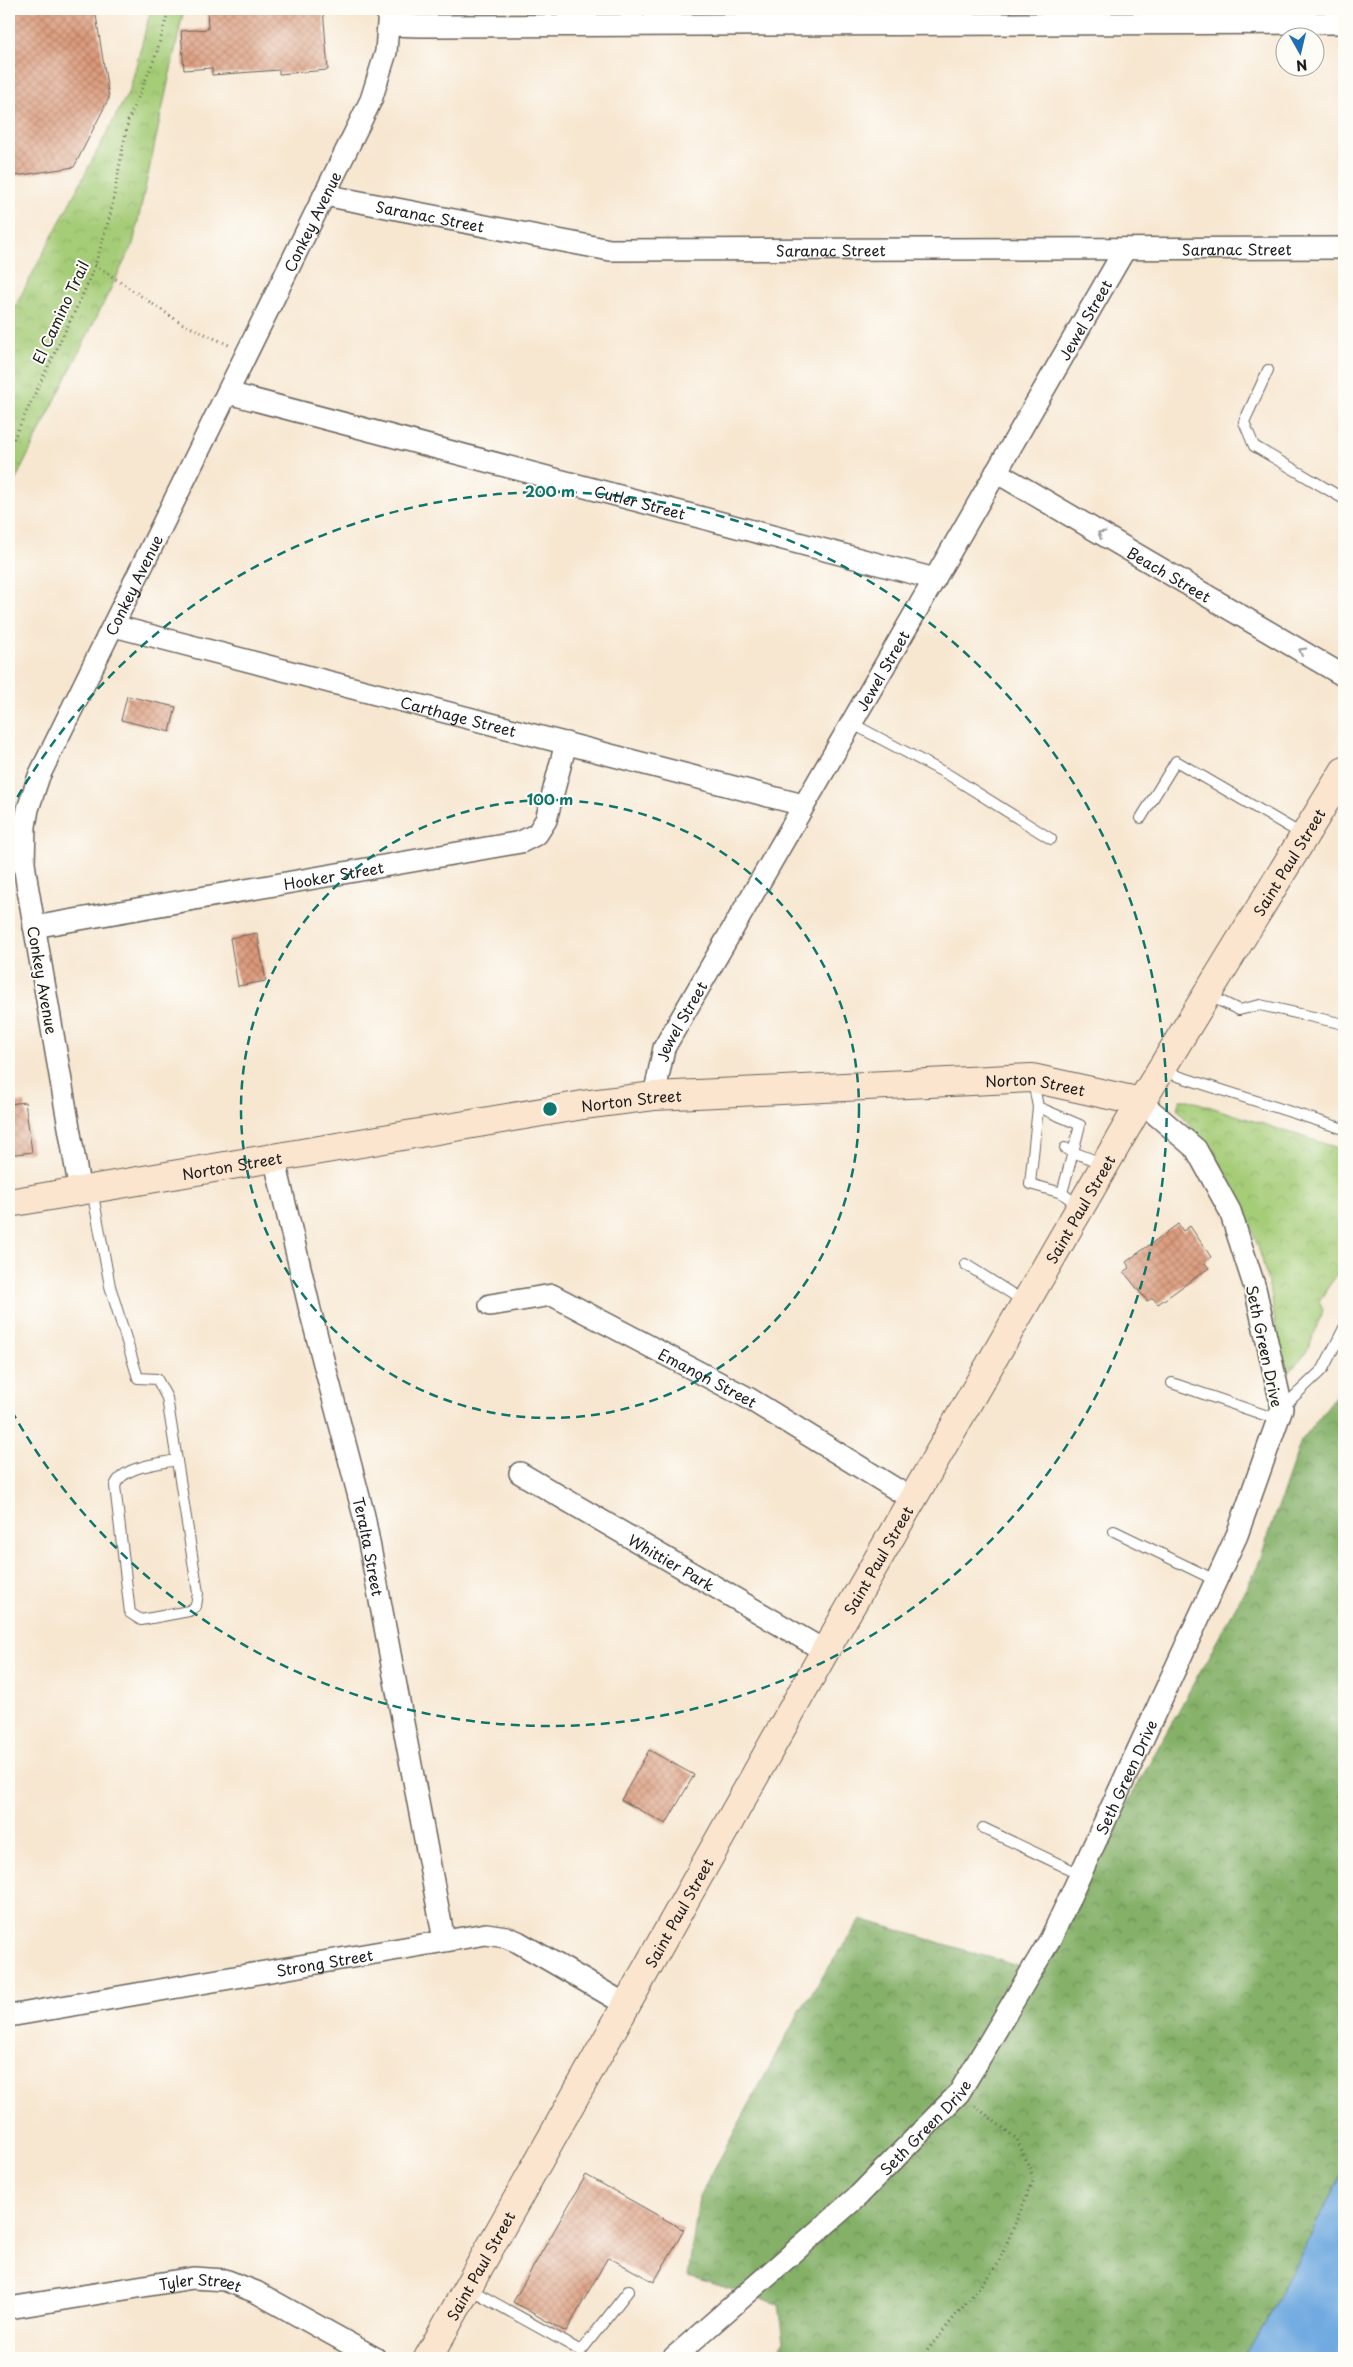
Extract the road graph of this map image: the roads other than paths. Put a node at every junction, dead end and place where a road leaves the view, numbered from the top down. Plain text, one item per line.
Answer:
1 (389, 17) edge
2 (1344, 23) edge
3 (324, 195) junction
4 (1344, 248) edge
5 (1125, 249) junction
6 (1268, 370) dead end
7 (228, 393) junction
8 (996, 472) junction
9 (1344, 499) edge
10 (935, 579) junction
11 (114, 626) junction
12 (1344, 676) edge
13 (851, 723) junction
14 (566, 743) junction
15 (1344, 771) edge
16 (803, 805) junction
17 (1141, 818) dead end
18 (1304, 836) junction
19 (1051, 839) dead end
20 (34, 926) junction
21 (1207, 994) junction
22 (1344, 1024) edge
23 (1161, 1070) junction
24 (1032, 1078) junction
25 (654, 1096) junction
26 (1141, 1102) junction
27 (1038, 1107) junction
28 (1344, 1129) edge
29 (1069, 1150) junction
30 (274, 1157) junction
31 (1106, 1164) junction
32 (86, 1190) junction
33 (1067, 1191) junction
34 (9, 1203) edge
35 (965, 1264) dead end
36 (1026, 1302) junction
37 (490, 1305) dead end
38 (1344, 1328) edge
39 (1172, 1383) dead end
40 (1280, 1414) junction
41 (176, 1460) junction
42 (520, 1473) dead end
43 (912, 1499) junction
44 (1114, 1531) dead end
45 (1215, 1580) junction
46 (825, 1652) junction
47 (983, 1828) dead end
48 (1080, 1874) junction
49 (444, 1940) junction
50 (625, 2004) junction
51 (9, 2016) edge
52 (467, 2287) junction
53 (629, 2290) dead end
54 (9, 2308) edge
55 (375, 2358) edge
56 (428, 2358) edge
57 (673, 2358) edge

1 - 2 street
1 - 3 street, Conkey Avenue
3 - 5 street, Saranac Street
3 - 7 street, Conkey Avenue
4 - 5 street, Saranac Street
5 - 8 street, Jewel Street
6 - 9 lane
7 - 10 street, Cutler Street
7 - 11 street, Conkey Avenue
8 - 10 street, Jewel Street
12 -> 8 street, Beach Street
10 - 13 street, Jewel Street
11 - 14 street, Carthage Street
11 - 20 street, Conkey Avenue
13 - 16 street, Jewel Street
13 - 19 lane
14 - 16 street, Carthage Street
14 - 20 street, Hooker Street
15 - 18 main road, Saint Paul Street
16 - 25 street, Jewel Street
17 - 18 lane
18 - 21 main road, Saint Paul Street
20 - 32 street, Conkey Avenue
21 - 22 lane
21 - 23 main road, Saint Paul Street
23 - 26 main road, Saint Paul Street
23 - 28 lane
24 - 25 main road, Norton Street
24 - 26 main road, Norton Street
24 - 27 lane
25 - 30 main road, Norton Street
26 - 31 main road, Saint Paul Street
26 - 40 street, Seth Green Drive
27 - 29 lane
27 - 33 lane
29 - 31 lane
29 - 33 lane
30 - 32 main road, Norton Street
30 - 49 street, Teralta Street
31 - 33 main road, Saint Paul Street
32 - 34 main road, Norton Street
32 - 41 lane
33 - 36 main road, Saint Paul Street
35 - 36 lane
36 - 43 main road, Saint Paul Street
37 - 43 street, Emanon Street
38 - 40 lane
39 - 40 lane
40 - 45 street, Seth Green Drive
41 - 41 lane
42 - 46 street, Whittier Park
43 - 46 main road, Saint Paul Street
44 - 45 lane
45 - 48 street, Seth Green Drive
46 - 50 main road, Saint Paul Street
47 - 48 lane
48 - 57 street, Seth Green Drive
49 - 50 street, Strong Street
49 - 51 street, Strong Street
50 - 52 main road, Saint Paul Street
52 - 53 lane
52 - 56 main road, Saint Paul Street
54 - 55 street, Tyler Street

